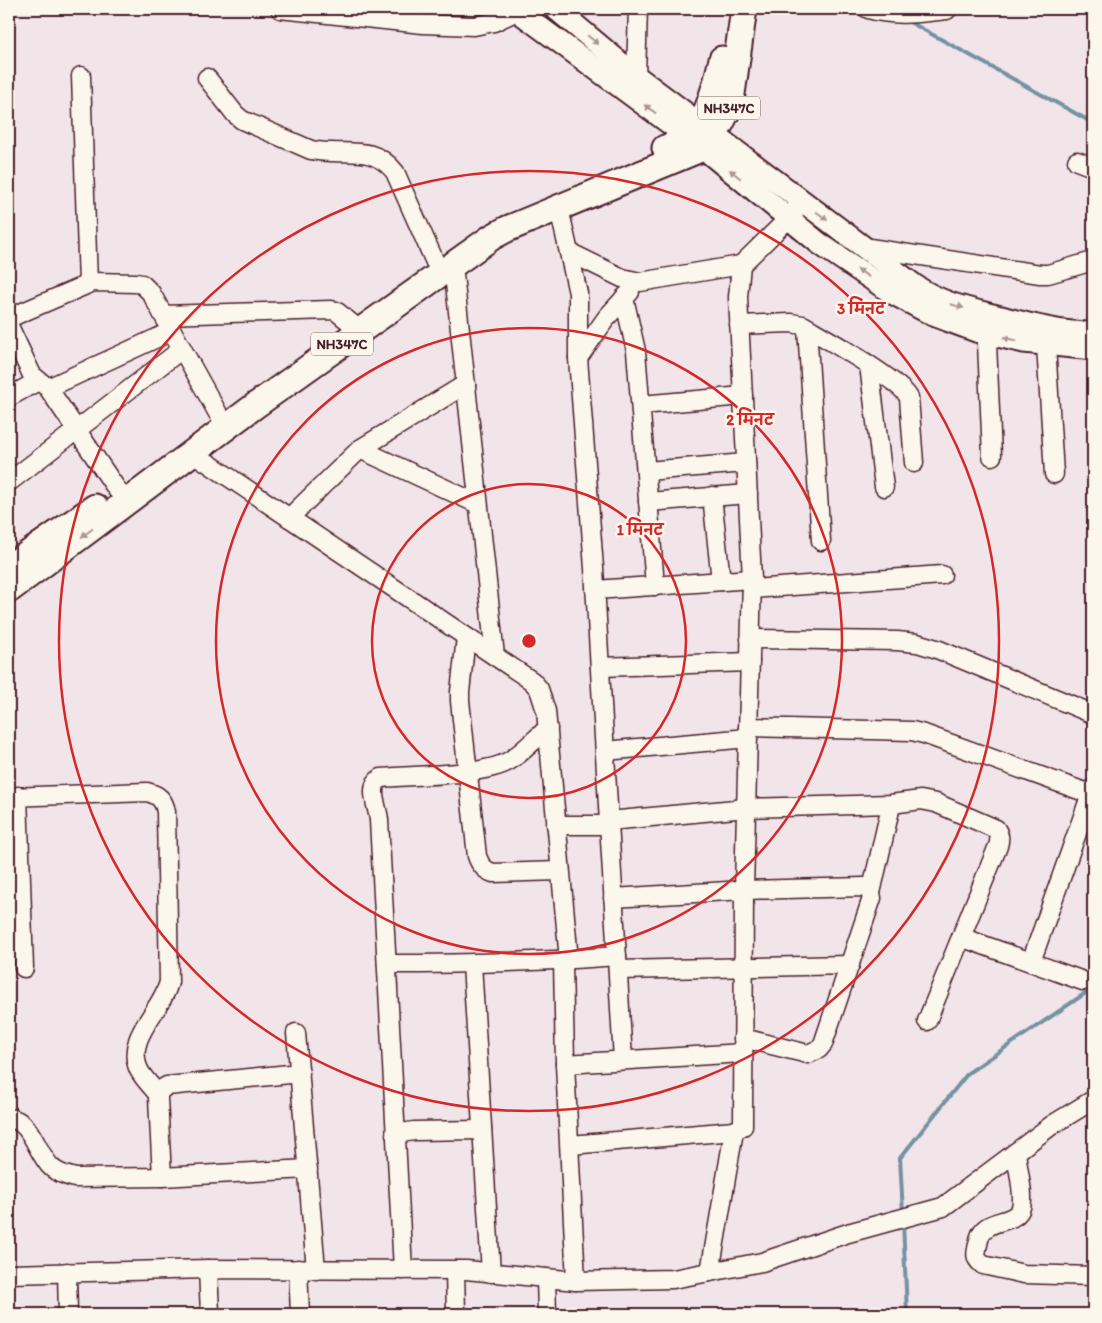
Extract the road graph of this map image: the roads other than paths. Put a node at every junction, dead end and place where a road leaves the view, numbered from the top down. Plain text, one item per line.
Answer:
1 (280, 9) edge
2 (556, 9) edge
3 (638, 9) edge
4 (730, 9) edge
5 (744, 9) edge
6 (868, 9) edge
7 (516, 10) edge
8 (946, 10) edge
9 (729, 58) junction
10 (81, 76) dead end
11 (636, 76) junction
12 (207, 78) dead end
13 (702, 136) junction
14 (612, 178) junction
15 (801, 200) junction
16 (559, 208) junction
17 (789, 218) junction
18 (863, 247) junction
19 (569, 252) junction
20 (1093, 261) edge
21 (444, 264) junction
22 (741, 265) junction
23 (640, 282) junction
24 (88, 284) junction
25 (624, 298) junction
26 (163, 315) junction
27 (9, 318) edge
28 (351, 323) junction
29 (986, 323) junction
30 (739, 324) junction
31 (9, 326) edge
32 (807, 328) junction
33 (172, 331) junction
34 (1093, 333) edge
35 (1046, 344) junction
36 (182, 349) junction
37 (1093, 350) edge
38 (578, 358) junction
39 (869, 365) junction
40 (43, 384) junction
41 (466, 384) junction
42 (743, 396) junction
43 (9, 397) edge
44 (641, 405) junction
45 (220, 417) junction
46 (77, 431) junction
47 (360, 449) junction
48 (193, 453) junction
49 (992, 456) dead end
50 (746, 463) junction
51 (914, 463) dead end
52 (646, 471) junction
53 (1054, 474) dead end
54 (9, 482) edge
55 (884, 487) dead end
56 (118, 491) junction
57 (748, 494) junction
58 (712, 496) junction
59 (648, 502) junction
60 (478, 504) junction
61 (289, 518) junction
62 (821, 541) dead end
63 (9, 567) edge
64 (942, 575) dead end
65 (721, 581) junction
66 (752, 584) junction
67 (655, 586) junction
68 (9, 590) edge
69 (595, 590) junction
70 (466, 637) junction
71 (750, 639) junction
72 (495, 656) junction
73 (750, 662) junction
74 (600, 667) junction
75 (1093, 714) edge
76 (548, 728) junction
77 (748, 733) junction
78 (604, 751) junction
79 (468, 772) junction
80 (1093, 792) edge
81 (14, 796) edge
82 (746, 808) junction
83 (890, 810) dead end
84 (609, 823) junction
85 (556, 825) junction
86 (560, 871) junction
87 (744, 890) junction
88 (871, 893) junction
89 (614, 898) junction
90 (961, 936) junction
91 (566, 960) junction
92 (1031, 962) junction
93 (617, 963) junction
94 (386, 964) junction
95 (472, 964) junction
96 (850, 965) junction
97 (24, 968) dead end
98 (743, 968) junction
99 (1083, 981) dead end
100 (927, 1021) dead end
101 (296, 1032) dead end
102 (743, 1046) junction
103 (623, 1060) junction
104 (565, 1064) junction
105 (300, 1073) junction
106 (158, 1094) junction
107 (1093, 1100) edge
108 (9, 1118) edge
109 (482, 1130) junction
110 (734, 1131) junction
111 (396, 1134) junction
112 (570, 1145) junction
113 (1016, 1152) junction
114 (308, 1169) junction
115 (162, 1177) junction
116 (208, 1269) junction
117 (307, 1269) junction
118 (403, 1270) junction
119 (455, 1270) junction
120 (67, 1272) junction
121 (710, 1272) junction
122 (491, 1273) junction
123 (9, 1274) edge
124 (1093, 1276) edge
125 (546, 1278) junction
126 (576, 1282) junction
127 (68, 1314) edge
128 (210, 1314) edge
129 (300, 1314) edge
130 (456, 1314) edge
131 (547, 1314) edge

1 - 7 street
2 -> 11 main road
3 - 11 street
4 - 9 highway, NH347C
5 - 9 highway, NH347C
6 - 8 street
13 -> 7 main road
9 - 13 highway, NH347C
10 - 24 street
11 - 13 main road
12 - 21 street
13 - 14 highway, NH347C
13 - 15 main road
17 -> 13 main road
14 - 16 highway, NH347C
14 - 21 highway, NH347C
15 - 17 street
15 -> 18 main road
16 - 19 street
16 - 21 highway, NH347C
17 - 22 street
29 -> 17 main road
18 - 20 street
18 -> 29 main road
19 - 23 street
19 - 38 street
21 - 28 highway, NH347C
21 - 41 street
21 - 48 highway, NH347C
22 - 23 street
22 - 30 street
23 - 25 street
24 - 26 street
24 - 27 street
25 - 38 street
25 - 44 street
26 - 28 street
26 - 33 street
28 - 45 highway, NH347C
29 - 34 main road
35 -> 29 main road
29 - 49 street
30 - 32 street
30 - 42 street
31 - 40 street
32 - 39 street
32 - 62 street
33 - 36 street
33 - 40 street
35 - 37 main road
35 - 53 street
36 - 45 street
36 - 46 street
38 - 69 street
39 - 51 street
39 - 55 street
40 - 43 street
40 - 46 street
41 - 47 street
41 - 60 street
42 - 44 street
42 - 50 street
44 - 52 street
45 - 56 highway, NH347C
46 - 54 street
46 - 56 street
47 - 60 street
47 - 61 street
48 - 61 street
48 -> 68 highway, NH347C
50 - 52 street
50 - 57 street
52 - 59 street
56 - 63 highway, NH347C
57 - 58 street
57 - 66 street
58 - 59 street
58 - 65 street
59 - 67 street
60 - 72 street
61 - 70 street
64 - 66 street
65 - 66 street
65 - 67 street
66 - 71 street
67 - 69 street
69 - 74 street
70 - 72 street
70 - 79 street
71 - 73 street
71 - 75 street
72 - 76 street
73 - 74 street
73 - 77 street
74 - 78 street
76 - 79 street
76 - 85 street
77 - 78 street
77 - 80 street
77 - 82 street
78 - 84 street
79 - 86 street
79 - 94 street
80 - 92 street
81 - 97 street
81 - 106 street
82 - 84 street
82 - 87 street
82 - 90 street
83 - 88 street
84 - 85 street
84 - 89 street
85 - 86 street
86 - 91 street
87 - 88 street
87 - 89 street
87 - 98 street
88 - 96 street
89 - 93 street
90 - 92 street
90 - 100 street
91 - 93 street
91 - 95 street
91 - 104 street
92 - 99 street
93 - 98 street
93 - 103 street
94 - 95 street
94 - 111 street
95 - 109 street
96 - 98 street
96 - 102 street
98 - 102 street
101 - 105 street
102 - 103 street
102 - 110 street
103 - 104 street
104 - 112 street
105 - 106 street
105 - 114 street
106 - 115 street
107 - 113 street
108 - 115 street
109 - 111 street
109 - 122 street
110 - 112 street
110 - 121 street
111 - 118 street
112 - 126 street
113 - 121 street
113 - 124 street
114 - 115 street
114 - 117 street
116 - 117 street
116 - 120 street
116 - 128 street
117 - 118 street
117 - 129 street
118 - 119 street
119 - 122 street
119 - 130 street
120 - 123 street
120 - 127 street
121 - 126 street
122 - 125 street
125 - 126 street
125 - 131 street

